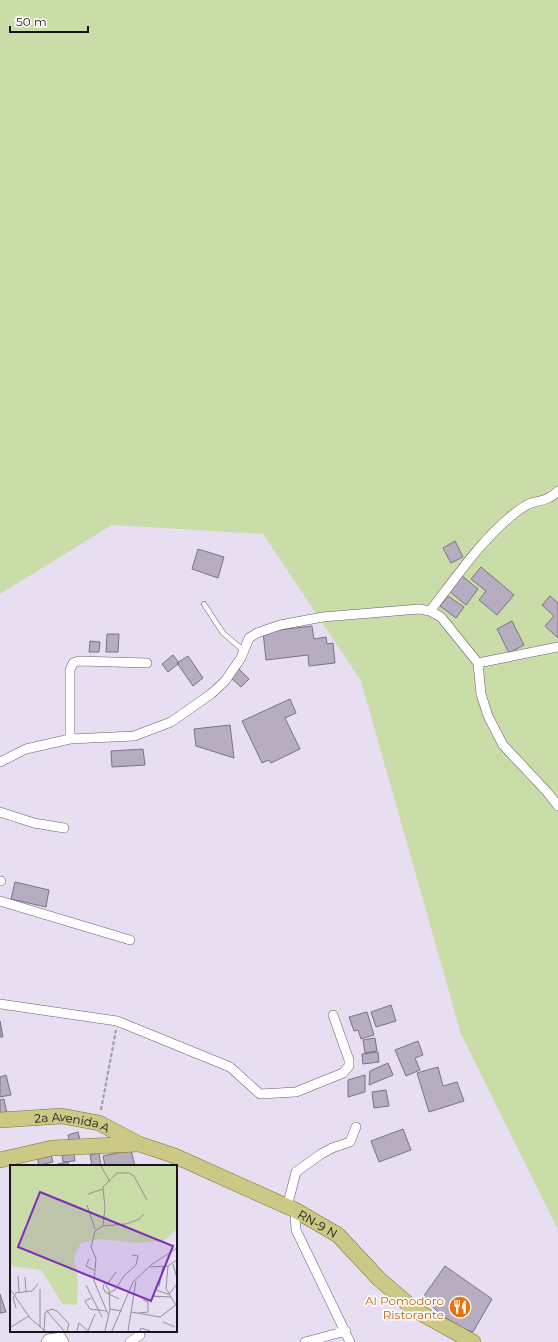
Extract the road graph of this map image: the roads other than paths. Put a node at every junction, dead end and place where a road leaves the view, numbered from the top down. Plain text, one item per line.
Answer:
1 (558, 491) edge
2 (204, 604) dead end
3 (430, 611) junction
4 (558, 647) edge
5 (244, 651) junction
6 (147, 663) dead end
7 (478, 663) junction
8 (70, 739) junction
9 (0, 762) edge
10 (558, 806) edge
11 (0, 812) edge
12 (64, 828) dead end
13 (0, 901) edge
14 (130, 940) dead end
15 (0, 1004) edge
16 (333, 1015) dead end
17 (0, 1120) edge
18 (356, 1127) dead end
19 (139, 1144) junction
20 (0, 1160) edge
21 (291, 1208) junction
22 (346, 1331) junction
23 (140, 1335) dead end
24 (46, 1342) edge
25 (64, 1342) edge
26 (130, 1342) edge
27 (305, 1342) edge
28 (350, 1342) edge
29 (473, 1342) edge

1 - 3 street
2 - 5 lane
3 - 5 street
3 - 7 street
4 - 7 street
5 - 8 street
6 - 8 street
7 - 10 street
8 - 9 street
11 - 12 street
13 - 14 street
15 - 16 street
17 - 19 main road, 2a Avenida A
18 - 21 street
19 - 20 main road
19 - 21 main road, RN-9 N
21 - 22 street
21 - 29 main road, RN-9 N
22 - 27 street
22 - 28 street
23 - 26 street
24 - 25 street

